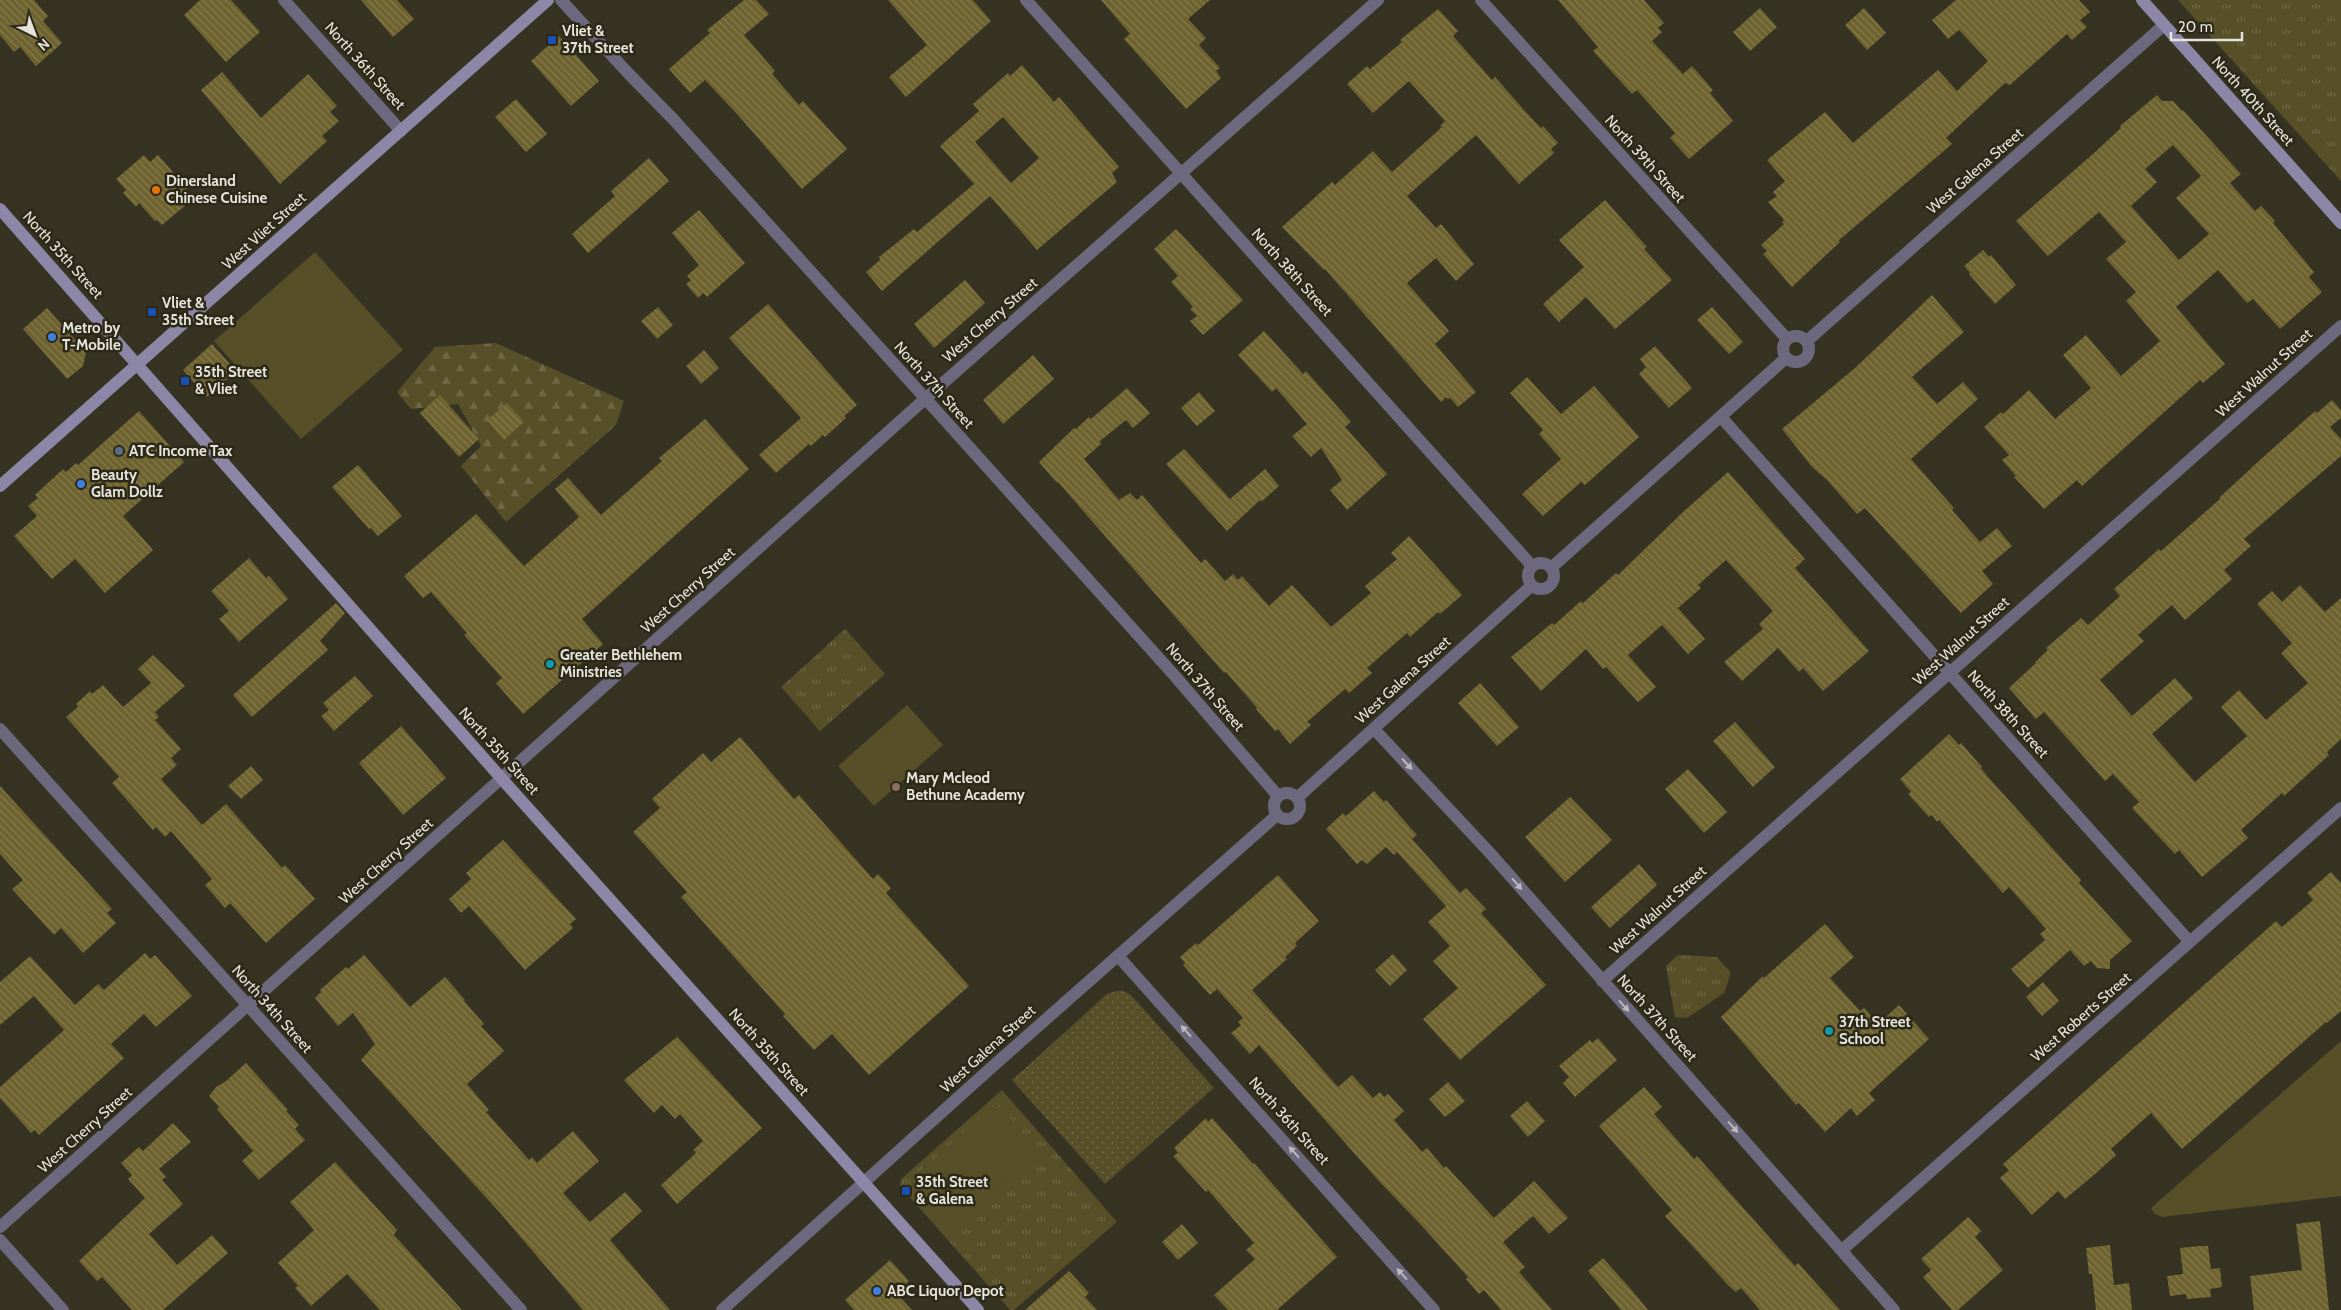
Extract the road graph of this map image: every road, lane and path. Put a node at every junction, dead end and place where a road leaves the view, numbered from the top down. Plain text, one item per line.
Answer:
1 (284, 0) edge
2 (548, 0) edge
3 (561, 0) edge
4 (1026, 0) edge
5 (1378, 0) edge
6 (1481, 0) edge
7 (2142, 0) edge
8 (2164, 25) junction
9 (401, 131) junction
10 (1182, 173) junction
11 (0, 209) edge
12 (2341, 223) edge
13 (2341, 326) edge
14 (1787, 339) junction
15 (1807, 341) junction
16 (1786, 358) junction
17 (138, 364) junction
18 (925, 399) junction
19 (1722, 417) junction
20 (0, 486) edge
21 (1532, 566) junction
22 (1551, 568) junction
23 (1531, 586) junction
24 (1949, 673) junction
25 (0, 729) edge
26 (1374, 729) junction
27 (502, 779) junction
28 (1278, 796) junction
29 (1297, 798) junction
30 (2341, 808) edge
31 (1277, 815) junction
32 (2190, 942) junction
33 (1118, 956) junction
34 (1602, 981) junction
35 (248, 1007) junction
36 (864, 1182) junction
37 (0, 1227) edge
38 (0, 1240) edge
39 (1842, 1250) junction
40 (63, 1310) edge
41 (521, 1310) edge
42 (722, 1310) edge
43 (978, 1310) edge
44 (1434, 1310) edge
45 (1894, 1310) edge

1 - 9 street, North 36th Street
2 - 9 main road, West Vliet Street
3 - 18 street, North 37th Street
4 - 10 street, North 38th Street
5 - 10 street, West Cherry Street
6 - 14 street, North 39th Street
7 - 8 main road, North 40th Street
8 - 12 main road, North 40th Street
8 - 15 street, West Galena Street
9 - 17 main road, West Vliet Street
10 - 18 street, West Cherry Street
10 - 21 street, North 38th Street
11 - 17 main road, North 35th Street
13 - 24 street, West Walnut Street
14 - 15 street
14 - 16 street
15 - 16 street
16 - 19 street
17 - 20 main road, West Vliet Street
17 - 27 main road, North 35th Street
18 - 27 street, West Cherry Street
18 - 28 street, North 37th Street
19 - 22 street
19 - 24 street, North 38th Street
21 - 22 street
21 - 23 street
22 - 23 street
23 - 26 street, West Galena Street
24 - 32 street, North 38th Street
24 - 34 street, West Walnut Street
25 - 35 street, North 34th Street
26 - 29 street, West Galena Street
26 -> 34 street, North 37th Street
27 - 35 street, West Cherry Street
27 - 36 main road, North 35th Street
28 - 29 street
28 - 31 street
29 - 31 street
30 - 32 street, West Roberts Street
31 - 33 street, West Galena Street
32 - 39 street, West Roberts Street
33 - 36 street, West Galena Street
44 -> 33 street, North 36th Street
34 -> 39 street, North 37th Street
35 - 37 street, West Cherry Street
35 - 41 street, North 34th Street
36 - 42 street, West Galena Street
36 - 43 main road, North 35th Street
38 - 40 street
39 - 45 street, North 37th Street

